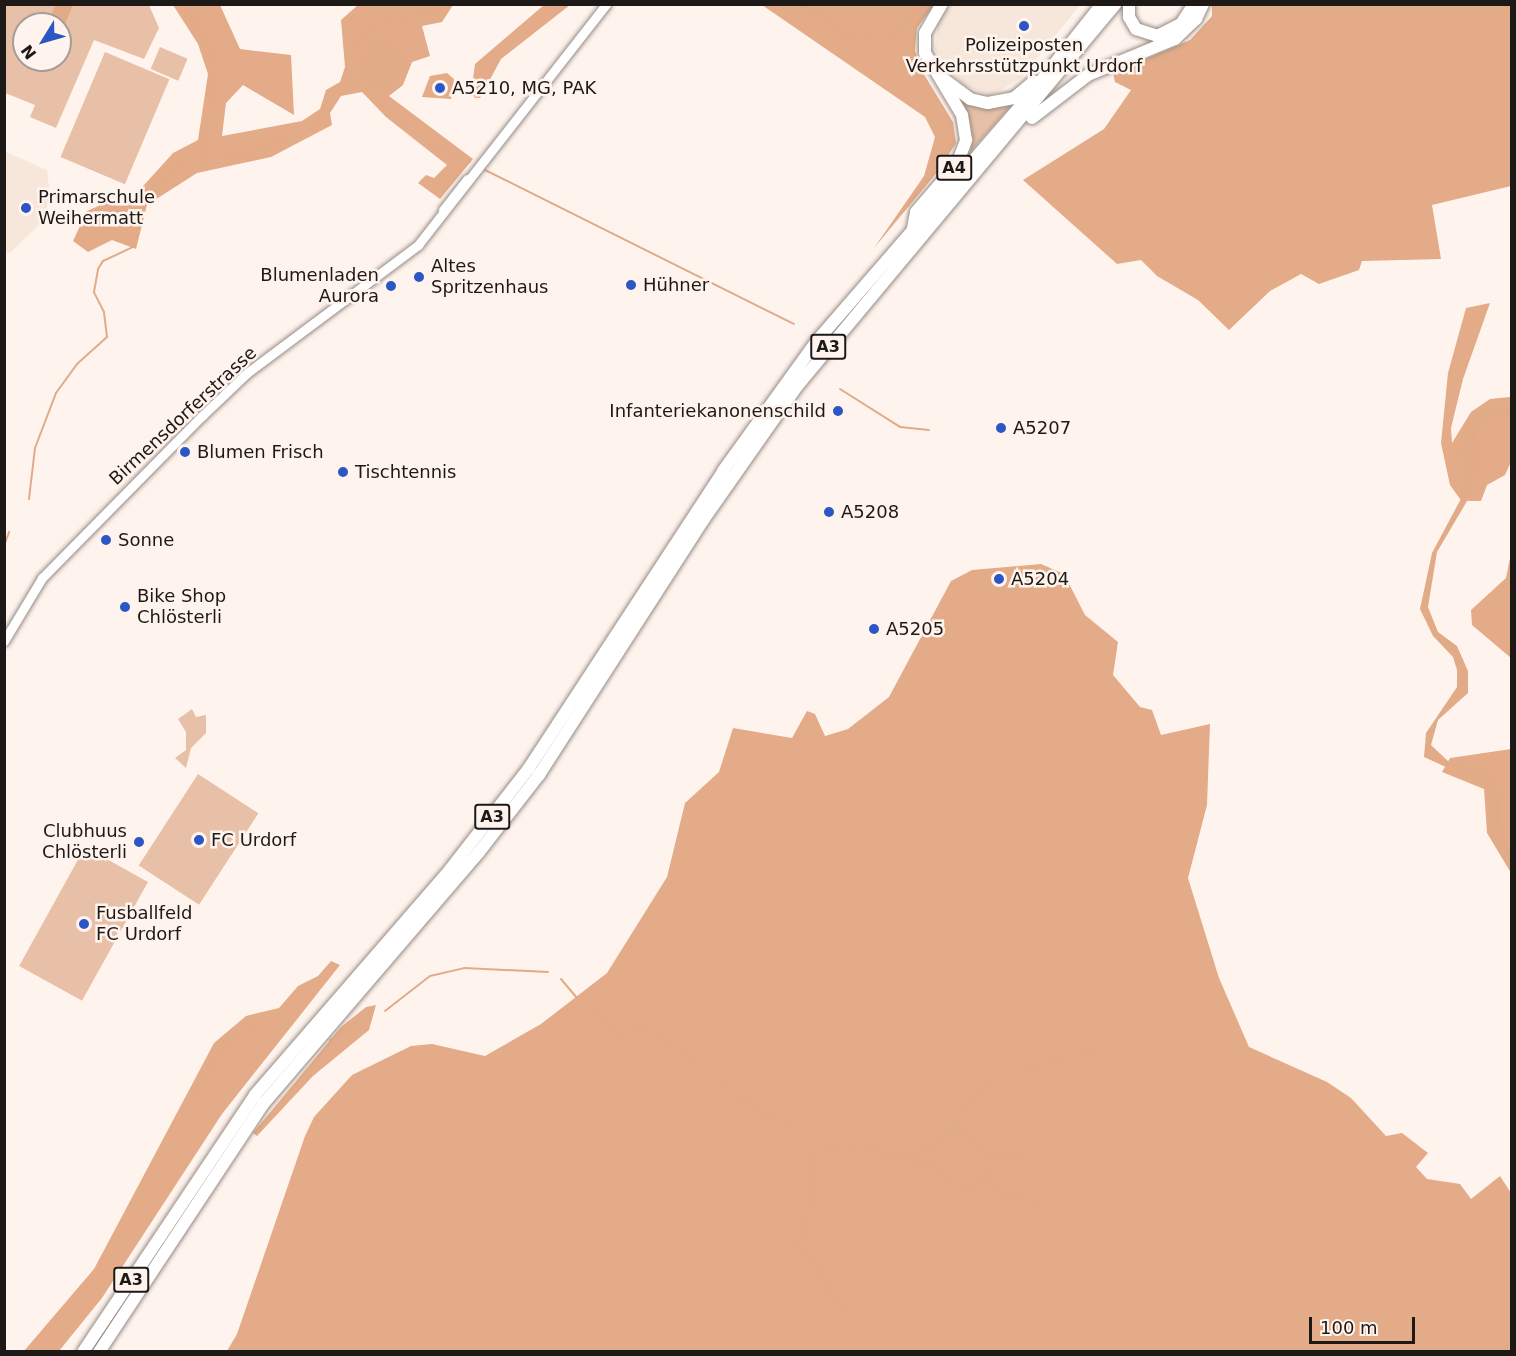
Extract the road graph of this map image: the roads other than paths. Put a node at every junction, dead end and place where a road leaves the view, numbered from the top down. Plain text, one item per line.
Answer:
1 (606, 4) edge
2 (944, 4) edge
3 (1102, 4) edge
4 (1115, 4) edge
5 (1129, 4) edge
6 (1194, 4) edge
7 (1203, 4) edge
8 (1080, 34) junction
9 (956, 95) junction
10 (983, 164) junction
11 (913, 228) junction
12 (4, 641) edge
13 (83, 1352) edge
14 (99, 1352) edge

1 - 12 main road, Birmensdorferstrasse
2 - 9 highway
3 - 8 highway, A3
4 - 10 highway, A3
5 - 6 highway
7 - 10 highway, A4
8 - 9 highway
8 - 11 highway, A3
9 - 11 highway, A4
10 - 14 highway, A3
11 - 13 highway, A3

